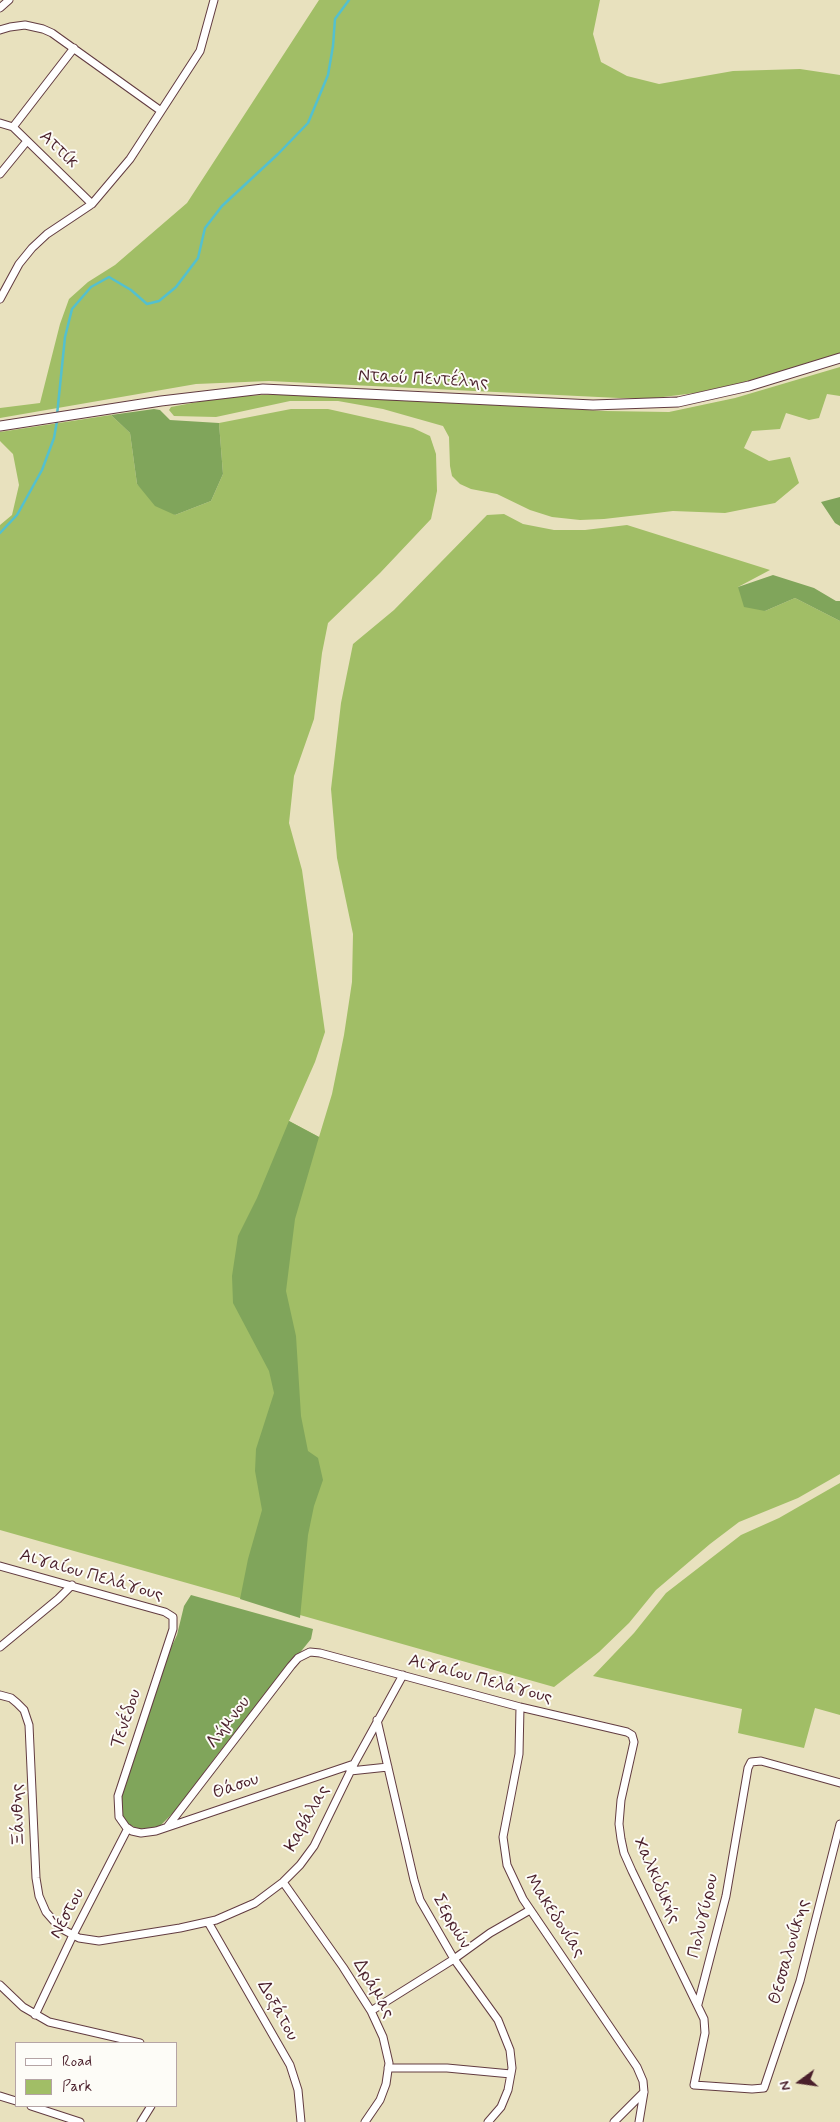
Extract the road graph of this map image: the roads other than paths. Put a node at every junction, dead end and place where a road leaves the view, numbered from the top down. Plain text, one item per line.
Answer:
1 (9, 0) edge
2 (214, 0) edge
3 (0, 8) edge
4 (0, 30) edge
5 (74, 48) junction
6 (161, 111) junction
7 (0, 123) edge
8 (13, 127) junction
9 (27, 141) junction
10 (0, 174) edge
11 (92, 204) junction
12 (0, 299) edge
13 (840, 358) edge
14 (0, 426) edge
15 (0, 1566) edge
16 (72, 1585) junction
17 (173, 1617) joint
18 (0, 1647) edge
19 (320, 1653) joint
20 (402, 1675) junction
21 (0, 1695) edge
22 (520, 1707) junction
23 (377, 1720) junction
24 (632, 1735) joint
25 (354, 1764) junction
26 (388, 1767) junction
27 (350, 1771) junction
28 (840, 1783) edge
29 (840, 1824) edge
30 (168, 1826) junction
31 (128, 1828) junction
32 (283, 1882) junction
33 (530, 1910) junction
34 (208, 1922) junction
35 (72, 1935) junction
36 (454, 1959) junction
37 (0, 1985) edge
38 (698, 2004) junction
39 (371, 2011) junction
40 (35, 2015) junction
41 (136, 2042) edge
42 (388, 2068) junction
43 (511, 2074) junction
44 (644, 2092) junction
45 (0, 2096) edge
46 (15, 2101) edge
47 (34, 2107) edge
48 (150, 2107) edge
49 (75, 2121) edge
50 (141, 2122) edge
51 (301, 2122) edge
52 (365, 2122) edge
53 (488, 2122) edge
54 (614, 2122) edge
55 (639, 2122) edge

1 - 3 street
2 - 6 street
4 - 5 street
5 - 6 street
5 - 8 street
6 - 11 street
7 - 8 street, Αττίκ
8 - 9 street, Αττίκ
9 - 10 street
9 - 11 street, Αττίκ
11 - 12 street
13 - 14 street, Νταού Πεντέλης
15 - 16 street, Αιγαίου Πελάγους
16 - 17 street, Αιγαίου Πελάγους
16 - 18 street
17 - 31 street, Τενέδου
19 - 20 street, Αιγαίου Πελάγους
19 - 30 street, Λήμνου
20 - 22 street, Αιγαίου Πελάγους
20 - 23 street, Καβάλας
21 - 35 street, Ξάνθης
22 - 24 street, Αιγαίου Πελάγους
22 - 33 street, Μακεδονίας
23 - 25 street, Καβάλας
23 - 26 street, Σερρών
24 - 38 street, Χαλκιδικής
25 - 27 street, Καβάλας
25 - 30 street, Θάσου
26 - 27 street
26 - 36 street, Σερρών
27 - 32 street, Καβάλας
28 - 38 street, Πολυγύρου
29 - 38 street, Θεσσαλονίκης
30 - 31 street, Θάσου
31 - 35 street, Νέστου
32 - 34 street, Καβάλας
32 - 39 street, Δράμας
33 - 36 street
33 - 44 street, Μακεδονίας
34 - 35 street, Καβάλας
34 - 51 street, Δοξάτου
35 - 40 street, Νέστου
36 - 39 street
36 - 43 street, Σερρών
37 - 40 street
39 - 42 street, Δράμας
40 - 41 street
42 - 43 street
42 - 52 street, Δράμας
43 - 53 street, Σερρών
44 - 54 street
44 - 55 street, Μακεδονίας
45 - 46 street
47 - 49 street
48 - 50 street

